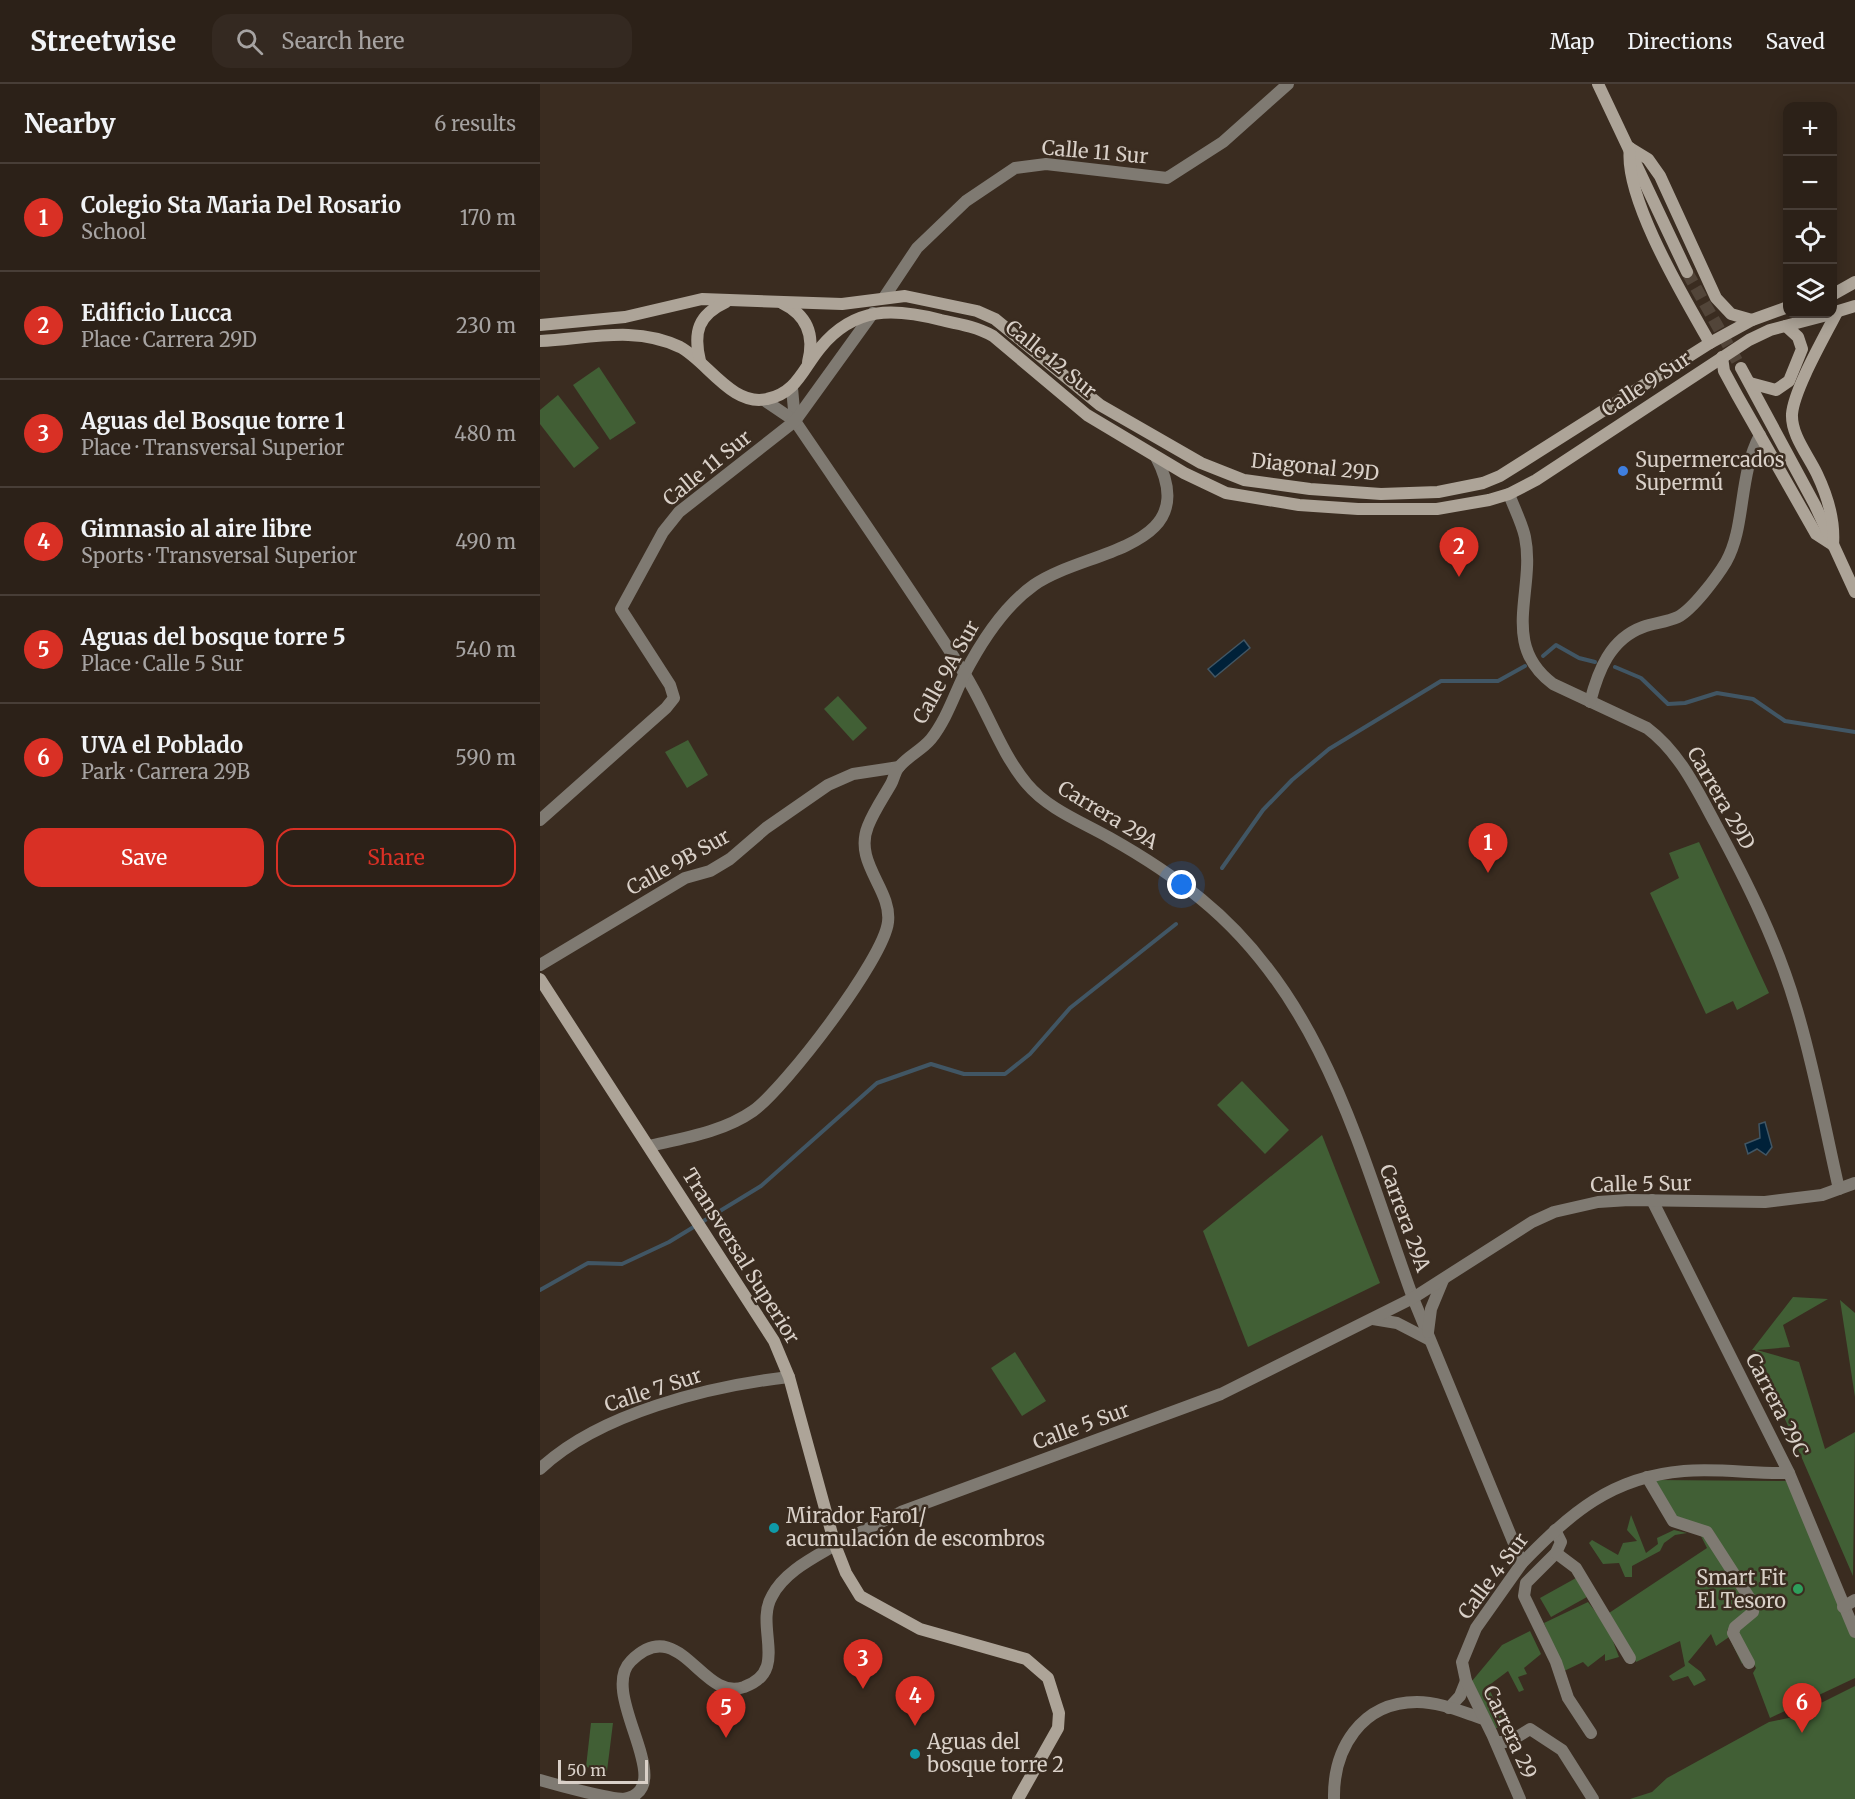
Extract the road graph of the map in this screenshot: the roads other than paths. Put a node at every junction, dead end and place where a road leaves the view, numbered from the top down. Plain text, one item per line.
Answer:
1 (1288, 84) edge
2 (1598, 84) edge
3 (1630, 148) junction
4 (1687, 272) tunnel mouth
5 (1855, 282) edge
6 (1837, 293) edge
7 (885, 296) junction
8 (730, 300) junction
9 (781, 302) junction
10 (1855, 306) edge
11 (1783, 309) edge
12 (1837, 312) edge
13 (873, 313) junction
14 (1816, 318) edge
15 (1832, 318) edge
16 (1752, 320) junction
17 (540, 325) edge
18 (1786, 326) junction
19 (540, 341) edge
20 (1710, 343) junction
21 (1722, 357) junction
22 (700, 361) junction
23 (1741, 368) tunnel mouth
24 (806, 369) junction
25 (1750, 383) junction
26 (792, 388) junction
27 (764, 400) junction
28 (795, 421) junction
29 (1760, 435) junction
30 (1153, 436) joint
31 (1156, 457) junction
32 (1184, 473) junction
33 (1483, 483) joint
34 (1168, 490) junction
35 (1509, 494) junction
36 (1489, 500) joint
37 (1833, 545) junction
38 (1855, 592) edge
39 (965, 674) junction
40 (1590, 702) junction
41 (899, 767) junction
42 (540, 820) edge
43 (540, 965) edge
44 (540, 979) edge
45 (649, 1146) junction
46 (1855, 1183) edge
47 (1839, 1188) junction
48 (1652, 1200) junction
49 (1443, 1280) junction
50 (1413, 1298) junction
51 (1373, 1319) junction
52 (1428, 1339) junction
53 (789, 1377) junction
54 (540, 1469) edge
55 (1790, 1473) junction
56 (1647, 1477) junction
57 (1555, 1530) junction
58 (835, 1545) junction
59 (1556, 1553) junction
60 (1522, 1563) junction
61 (1855, 1599) edge
62 (1844, 1607) junction
63 (1855, 1632) edge
64 (1630, 1658) dead end
65 (1749, 1663) dead end
66 (1466, 1681) junction
67 (1449, 1708) junction
68 (1484, 1719) junction
69 (1591, 1732) dead end
70 (1496, 1742) junction
71 (542, 1782) edge
72 (1018, 1799) edge
73 (1334, 1799) edge
74 (1520, 1799) edge
75 (1593, 1799) edge

1 - 7 street, Calle 11 Sur
2 - 3 main road
3 - 4 main road
3 - 16 main road
3 - 20 main road
5 - 6 main road
7 - 9 main road, Calle 12 Sur
7 - 30 main road, Calle 12 Sur
8 - 9 main road, Calle 12 Sur
8 - 17 main road, Calle 12 Sur
8 - 22 main road
9 - 24 main road
10 - 12 main road, Calle 9 Sur
11 - 16 main road, Calle 9 Sur
13 - 24 main road, Calle 12 Sur
13 - 28 street, Calle 11 Sur
13 - 31 main road, Calle 12 Sur
14 - 18 main road, Calle 9 Sur
15 - 37 main road
16 - 20 main road, Calle 9 Sur
18 - 21 main road, Calle 9 Sur
18 - 25 main road
19 - 22 main road
20 - 33 main road, Calle 9 Sur
21 - 29 main road
21 - 35 main road, Calle 9 Sur
22 - 27 main road
23 - 25 main road
24 - 26 main road, Calle 12 Sur
25 - 37 main road
26 - 27 main road
26 - 28 street, Carrera 29A
27 - 28 street, Carrera 29A
28 - 39 street, Carrera 29A
28 - 42 street, Calle 11 Sur
29 - 37 main road
29 - 40 street
30 - 33 main road, Diagonal 29D
31 - 32 main road, Calle 12 Sur
31 - 34 street
32 - 34 street, Calle 9A Sur
32 - 36 main road, Diagonal 29D
34 - 39 street, Calle 9A Sur
35 - 36 main road, Calle 9 Sur
35 - 40 street, Carrera 29D
37 - 38 main road
39 - 41 street, Calle 9A Sur
39 - 50 street, Carrera 29A
40 - 47 street, Carrera 29D
41 - 43 street, Calle 9B Sur
41 - 45 street, Calle 9A Sur
44 - 45 main road, Transversal Superior
45 - 53 main road, Transversal Superior
46 - 47 street, Calle 5 Sur
47 - 48 street, Calle 5 Sur
48 - 49 street, Calle 5 Sur
48 - 55 street, Carrera 29C
49 - 50 street, Calle 5 Sur
49 - 52 street
50 - 51 street, Calle 5 Sur
50 - 52 street, Carrera 29A
51 - 52 street
51 - 58 street, Calle 5 Sur
52 - 60 street, Carrera 29A
53 - 54 street, Calle 7 Sur
53 - 58 main road, Transversal Superior
55 - 56 street, Calle 4 Sur
55 - 62 street, Carrera 29C
56 - 57 street, Calle 4 Sur
56 - 65 street
57 - 59 street
57 - 60 street, Calle 4 Sur
58 - 71 street, Calle 5 Sur
58 - 72 main road, Transversal Superior
59 - 64 street
59 - 69 street
60 - 66 street, Calle 4 Sur
61 - 62 street
62 - 63 street, Carrera 29C
66 - 67 street
66 - 68 street, Carrera 29
67 - 68 street
67 - 73 street
68 - 70 street, Carrera 29
70 - 74 street, Carrera 29
70 - 75 street

